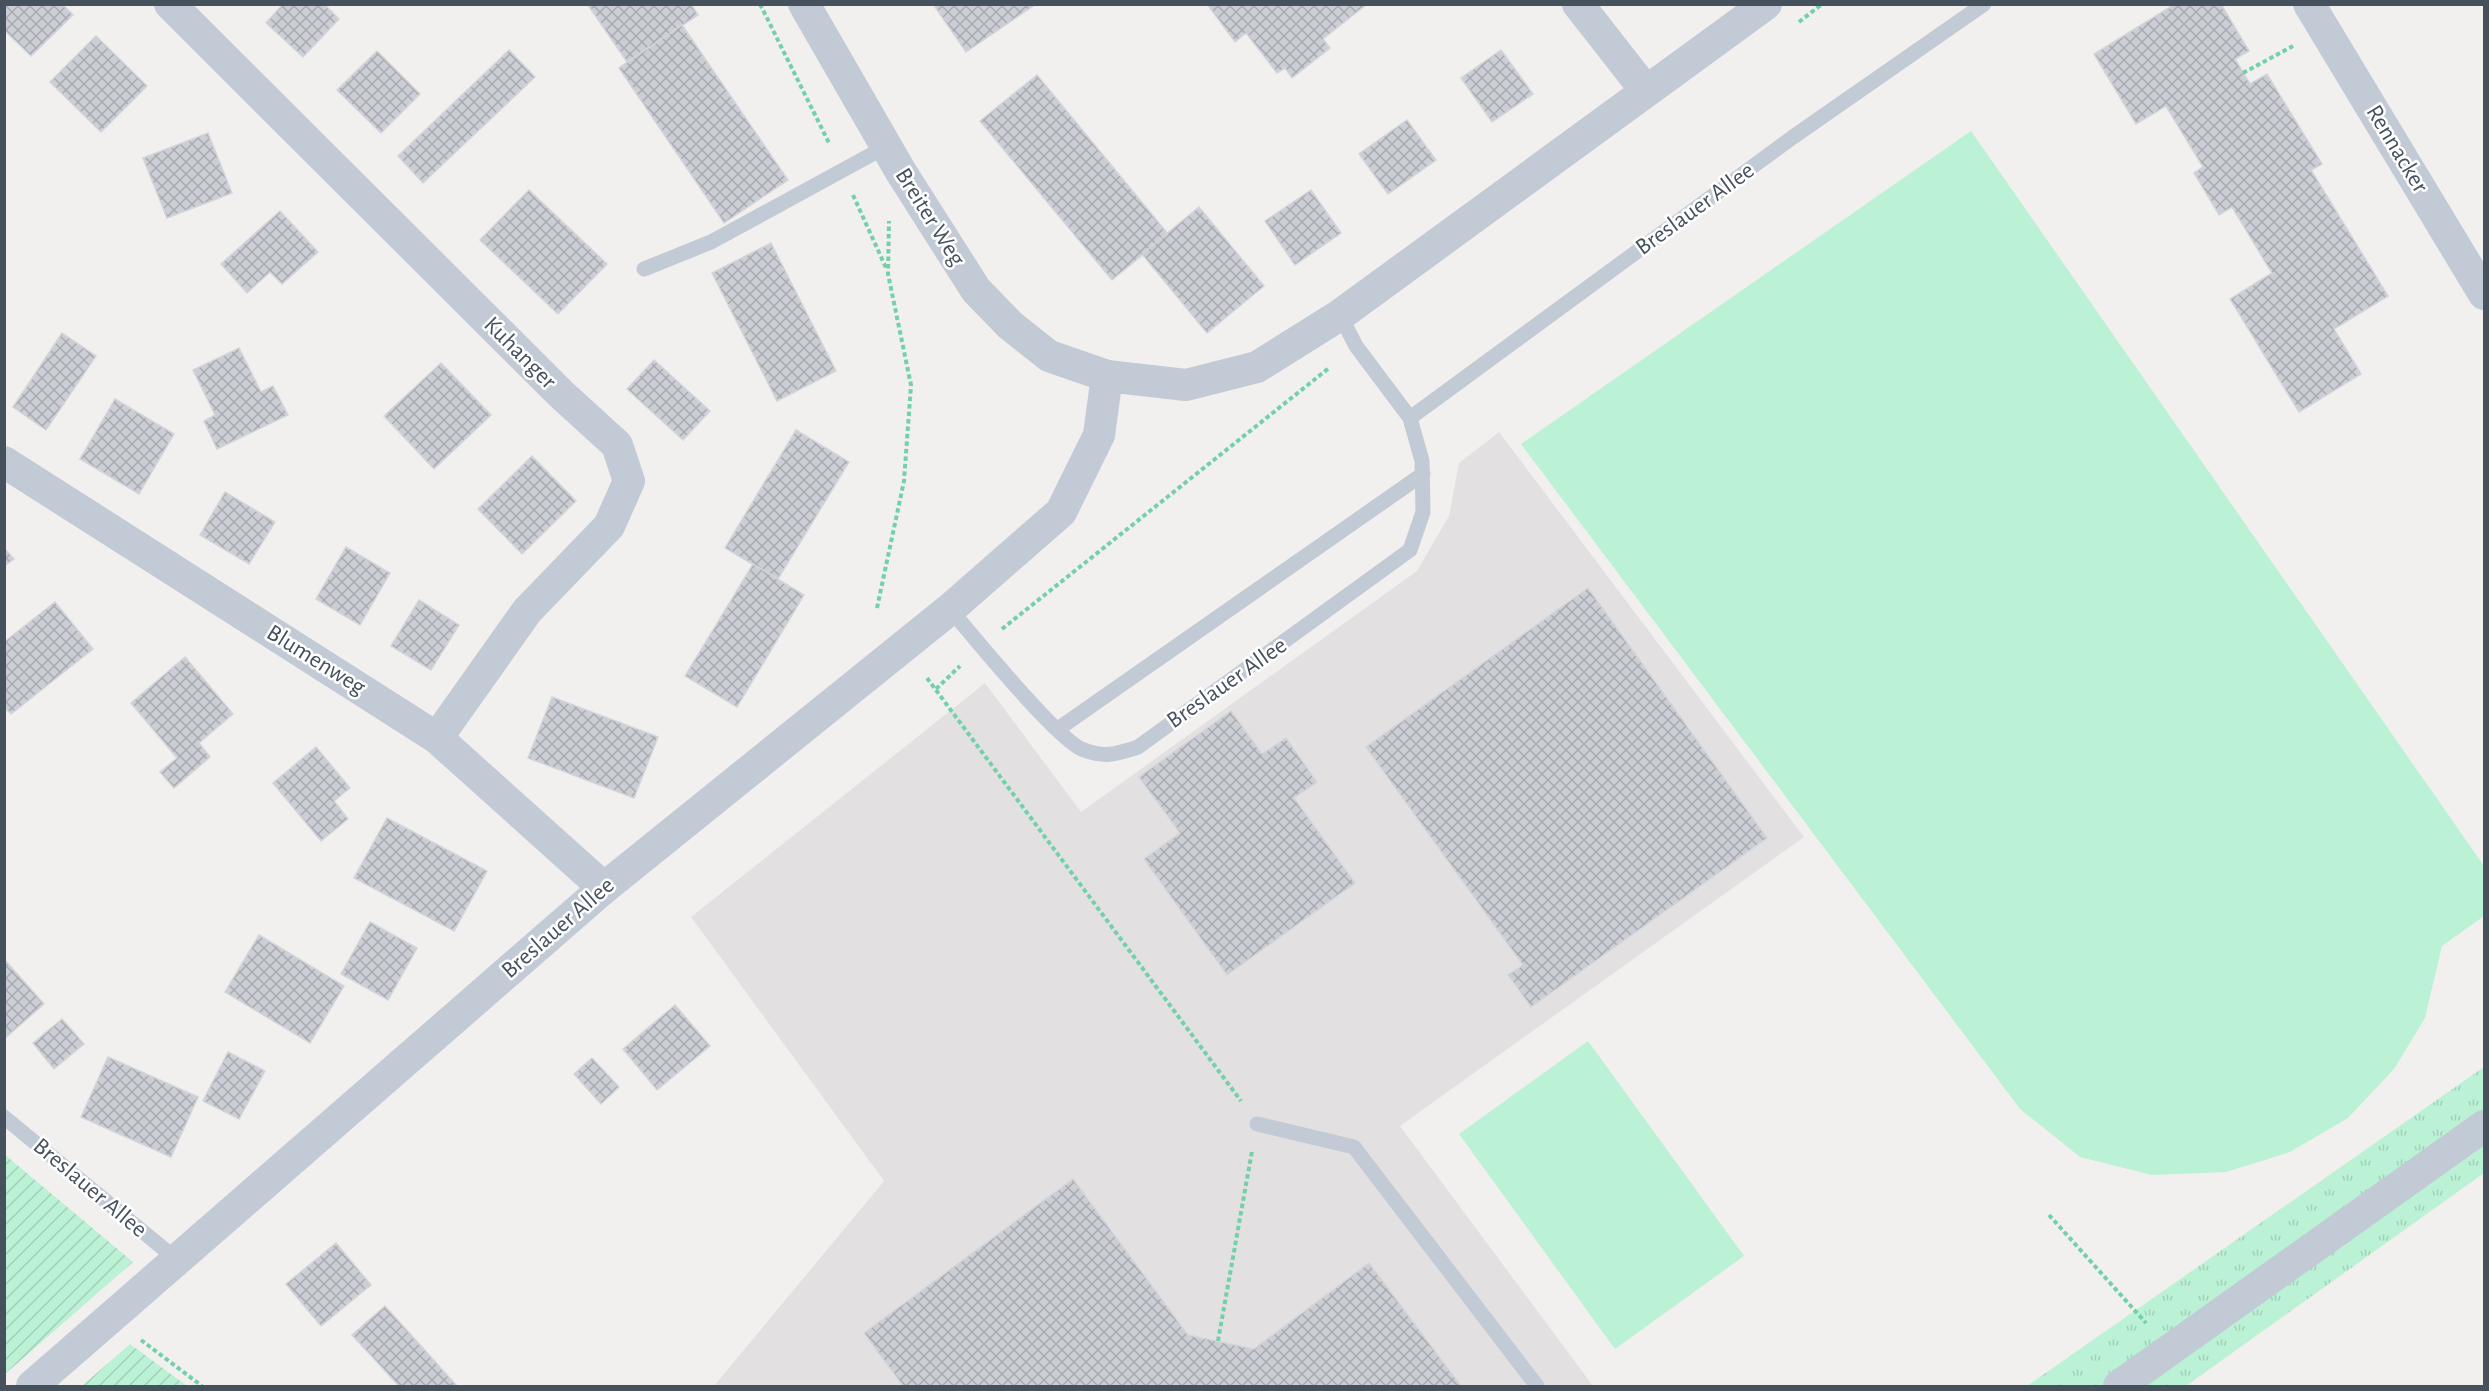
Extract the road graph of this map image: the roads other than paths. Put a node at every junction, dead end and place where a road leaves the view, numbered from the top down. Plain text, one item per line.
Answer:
1 (170, 4) edge
2 (804, 4) edge
3 (1578, 4) edge
4 (1766, 4) edge
5 (1984, 4) edge
6 (2316, 17) edge
7 (1647, 91) junction
8 (894, 159) junction
9 (644, 268) dead end
10 (2484, 294) edge
11 (1340, 315) junction
12 (1107, 376) junction
13 (1410, 418) junction
14 (4, 462) edge
15 (1423, 474) junction
16 (950, 609) junction
17 (1058, 729) junction
18 (437, 738) junction
19 (604, 888) junction
20 (4, 1117) edge
21 (1257, 1124) road end
22 (2484, 1126) edge
23 (176, 1259) junction
24 (32, 1386) edge
25 (1537, 1386) edge
26 (2119, 1386) edge

1 - 18 street, Kuhanger
2 - 8 street, Breiter Weg
3 - 7 street
4 - 7 street
5 - 13 lane, Breslauer Allee
6 - 10 street, Rennacker
7 - 11 street
8 - 9 lane
8 - 12 street, Breiter Weg
11 - 12 street
11 - 13 lane, Breslauer Allee
12 - 16 street, Breslauer Allee
13 - 15 lane, Breslauer Allee
14 - 18 street, Blumenweg
15 - 17 lane
15 - 17 lane, Breslauer Allee
16 - 17 lane, Breslauer Allee
16 - 19 street, Breslauer Allee
18 - 19 street, Blumenweg
19 - 23 street, Breslauer Allee
20 - 23 lane, Breslauer Allee
21 - 25 lane
22 - 26 street
23 - 24 street, Breslauer Allee

